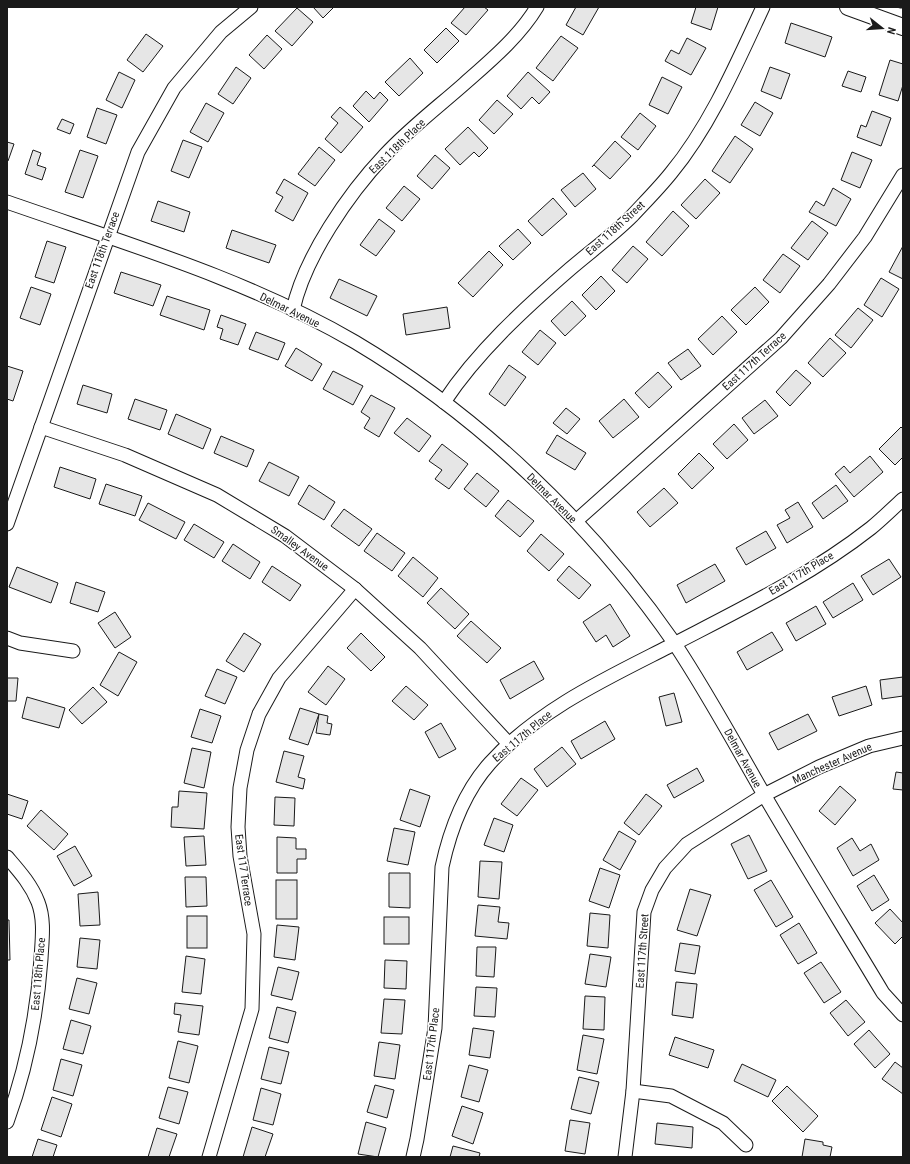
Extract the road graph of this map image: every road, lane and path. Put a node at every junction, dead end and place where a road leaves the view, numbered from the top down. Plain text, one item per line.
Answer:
1 (251, 7) edge
2 (537, 7) edge
3 (763, 7) edge
4 (848, 7) edge
5 (900, 7) edge
6 (903, 8) edge
7 (869, 11) edge
8 (903, 27) edge
9 (903, 175) edge
10 (7, 202) edge
11 (107, 236) junction
12 (293, 310) junction
13 (444, 402) junction
14 (41, 427) junction
15 (903, 499) edge
16 (576, 521) junction
17 (7, 524) edge
18 (355, 589) junction
19 (7, 638) edge
20 (674, 644) junction
21 (74, 651) dead end
22 (903, 738) edge
23 (509, 744) junction
24 (764, 795) junction
25 (7, 857) edge
26 (903, 1015) edge
27 (633, 1091) junction
28 (7, 1122) edge
29 (746, 1145) dead end
30 (209, 1157) edge
31 (413, 1157) edge
32 (625, 1157) edge

1 - 11 street, East 118th Terrace
2 - 12 street, East 118th Place
3 - 13 street, East 118th Street
4 - 7 street
5 - 6 path
7 - 8 street
9 - 16 street, East 117th Terrace
10 - 11 street, Delmar Avenue
11 - 12 street, Delmar Avenue
11 - 14 street, East 118th Terrace
12 - 13 street, Delmar Avenue
13 - 16 street, Delmar Avenue
14 - 17 street, East 118th Terrace
14 - 18 street, Smalley Avenue
15 - 20 street, East 117th Place
16 - 20 street, Delmar Avenue
18 - 23 street, Smalley Avenue
18 - 30 street, East 117 Terrace
19 - 21 street
20 - 23 street, East 117th Place
20 - 24 street, Delmar Avenue
22 - 24 street, Manchester Avenue
23 - 31 street, East 117th Place
24 - 26 street, Delmar Avenue
24 - 27 street, East 117th Street
25 - 28 street, East 118th Place
27 - 29 street
27 - 32 street, East 117th Street

